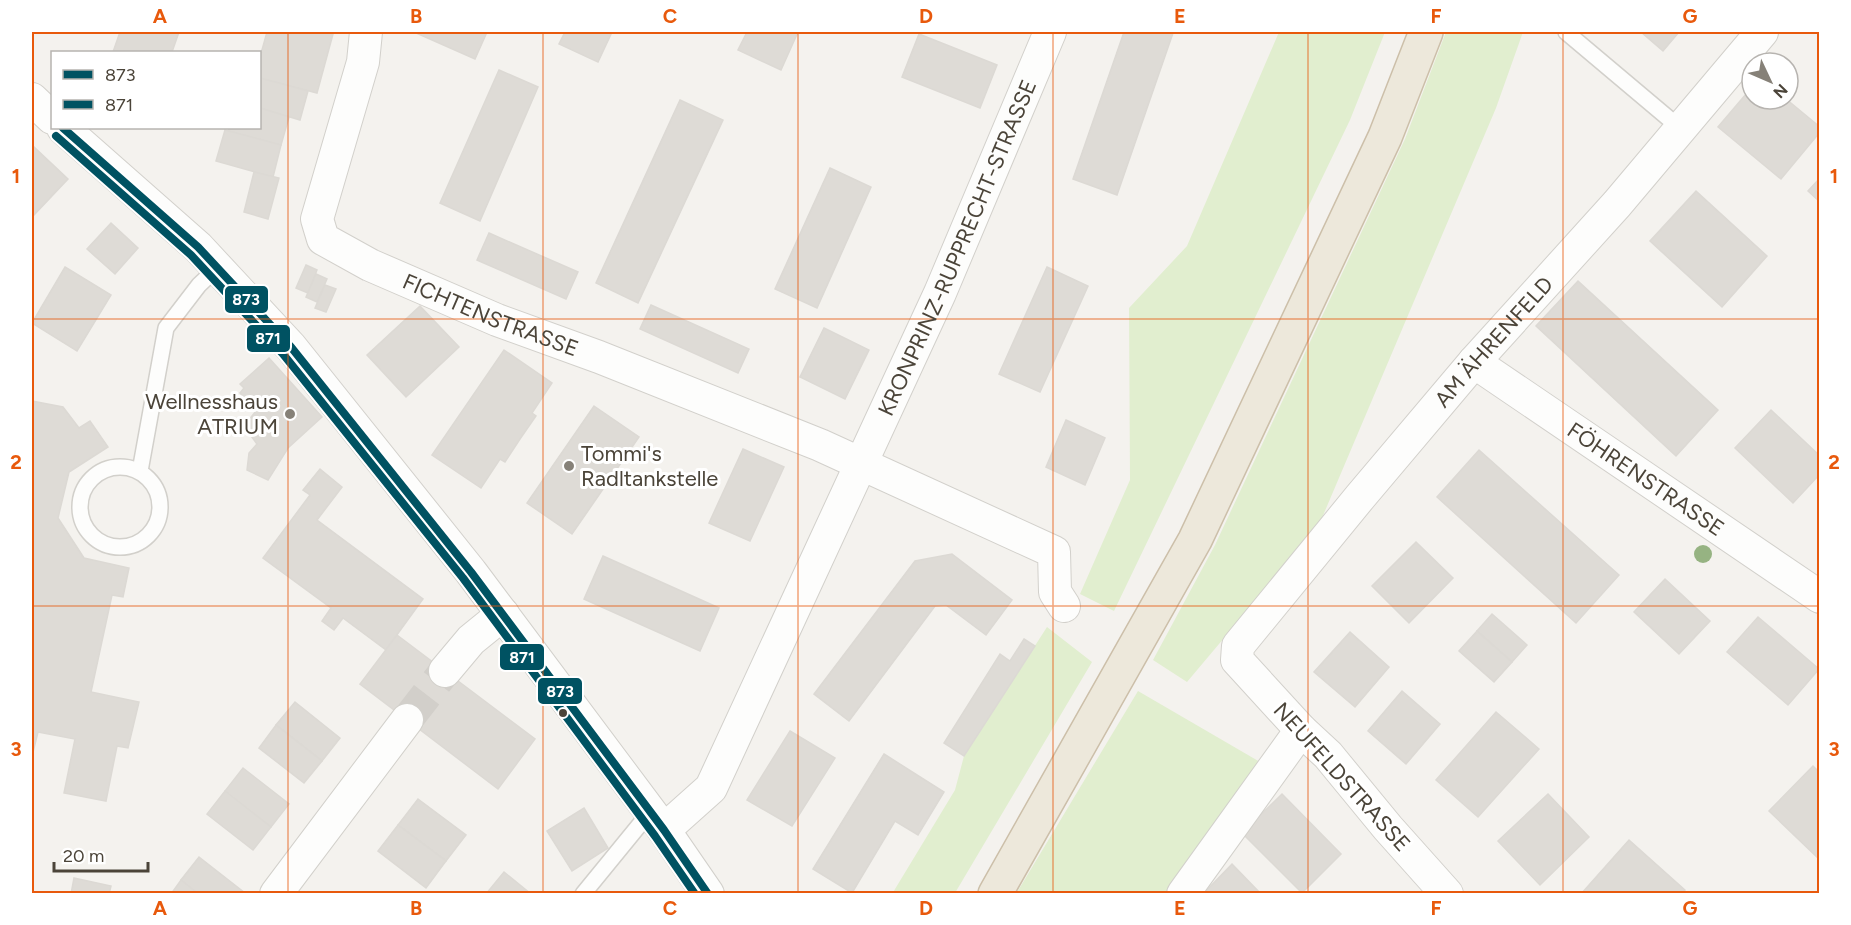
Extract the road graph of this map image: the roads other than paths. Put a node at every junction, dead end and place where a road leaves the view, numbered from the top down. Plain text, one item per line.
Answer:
1 (366, 32) edge
2 (1050, 32) edge
3 (1426, 32) edge
4 (1566, 32) edge
5 (1762, 32) edge
6 (32, 99) edge
7 (51, 117) edge
8 (1680, 128) junction
9 (64, 129) edge
10 (217, 268) junction
11 (1474, 362) junction
12 (860, 463) junction
13 (140, 471) junction
14 (1820, 597) edge
15 (1064, 606) dead end
16 (502, 614) junction
17 (1237, 660) joint
18 (445, 671) tunnel mouth
19 (407, 720) tunnel mouth
20 (1301, 730) junction
21 (657, 821) junction
22 (276, 894) edge
23 (583, 894) edge
24 (708, 894) edge
25 (995, 894) edge
26 (1183, 894) edge
27 (1447, 894) edge

1 - 12 street, FICHTENSTRASSE
2 - 12 street, KRONPRINZ-RUPPRECHT-STRASSE
3 - 25 highway
4 - 8 lane
5 - 8 street, AM ÄHRENFELD
6 - 7 street
8 - 11 street, AM ÄHRENFELD
9 - 10 street
10 - 13 lane
10 - 16 street
11 - 14 street, FÖHRENSTRASSE
11 - 17 street, AM ÄHRENFELD
12 - 15 street
12 - 21 street, KRONPRINZ-RUPPRECHT-STRASSE
13 - 13 lane
16 - 18 street
16 - 21 street
17 - 20 street, NEUFELDSTRASSE
19 - 22 street
20 - 26 street
20 - 27 street, NEUFELDSTRASSE
21 - 23 lane
21 - 24 street

